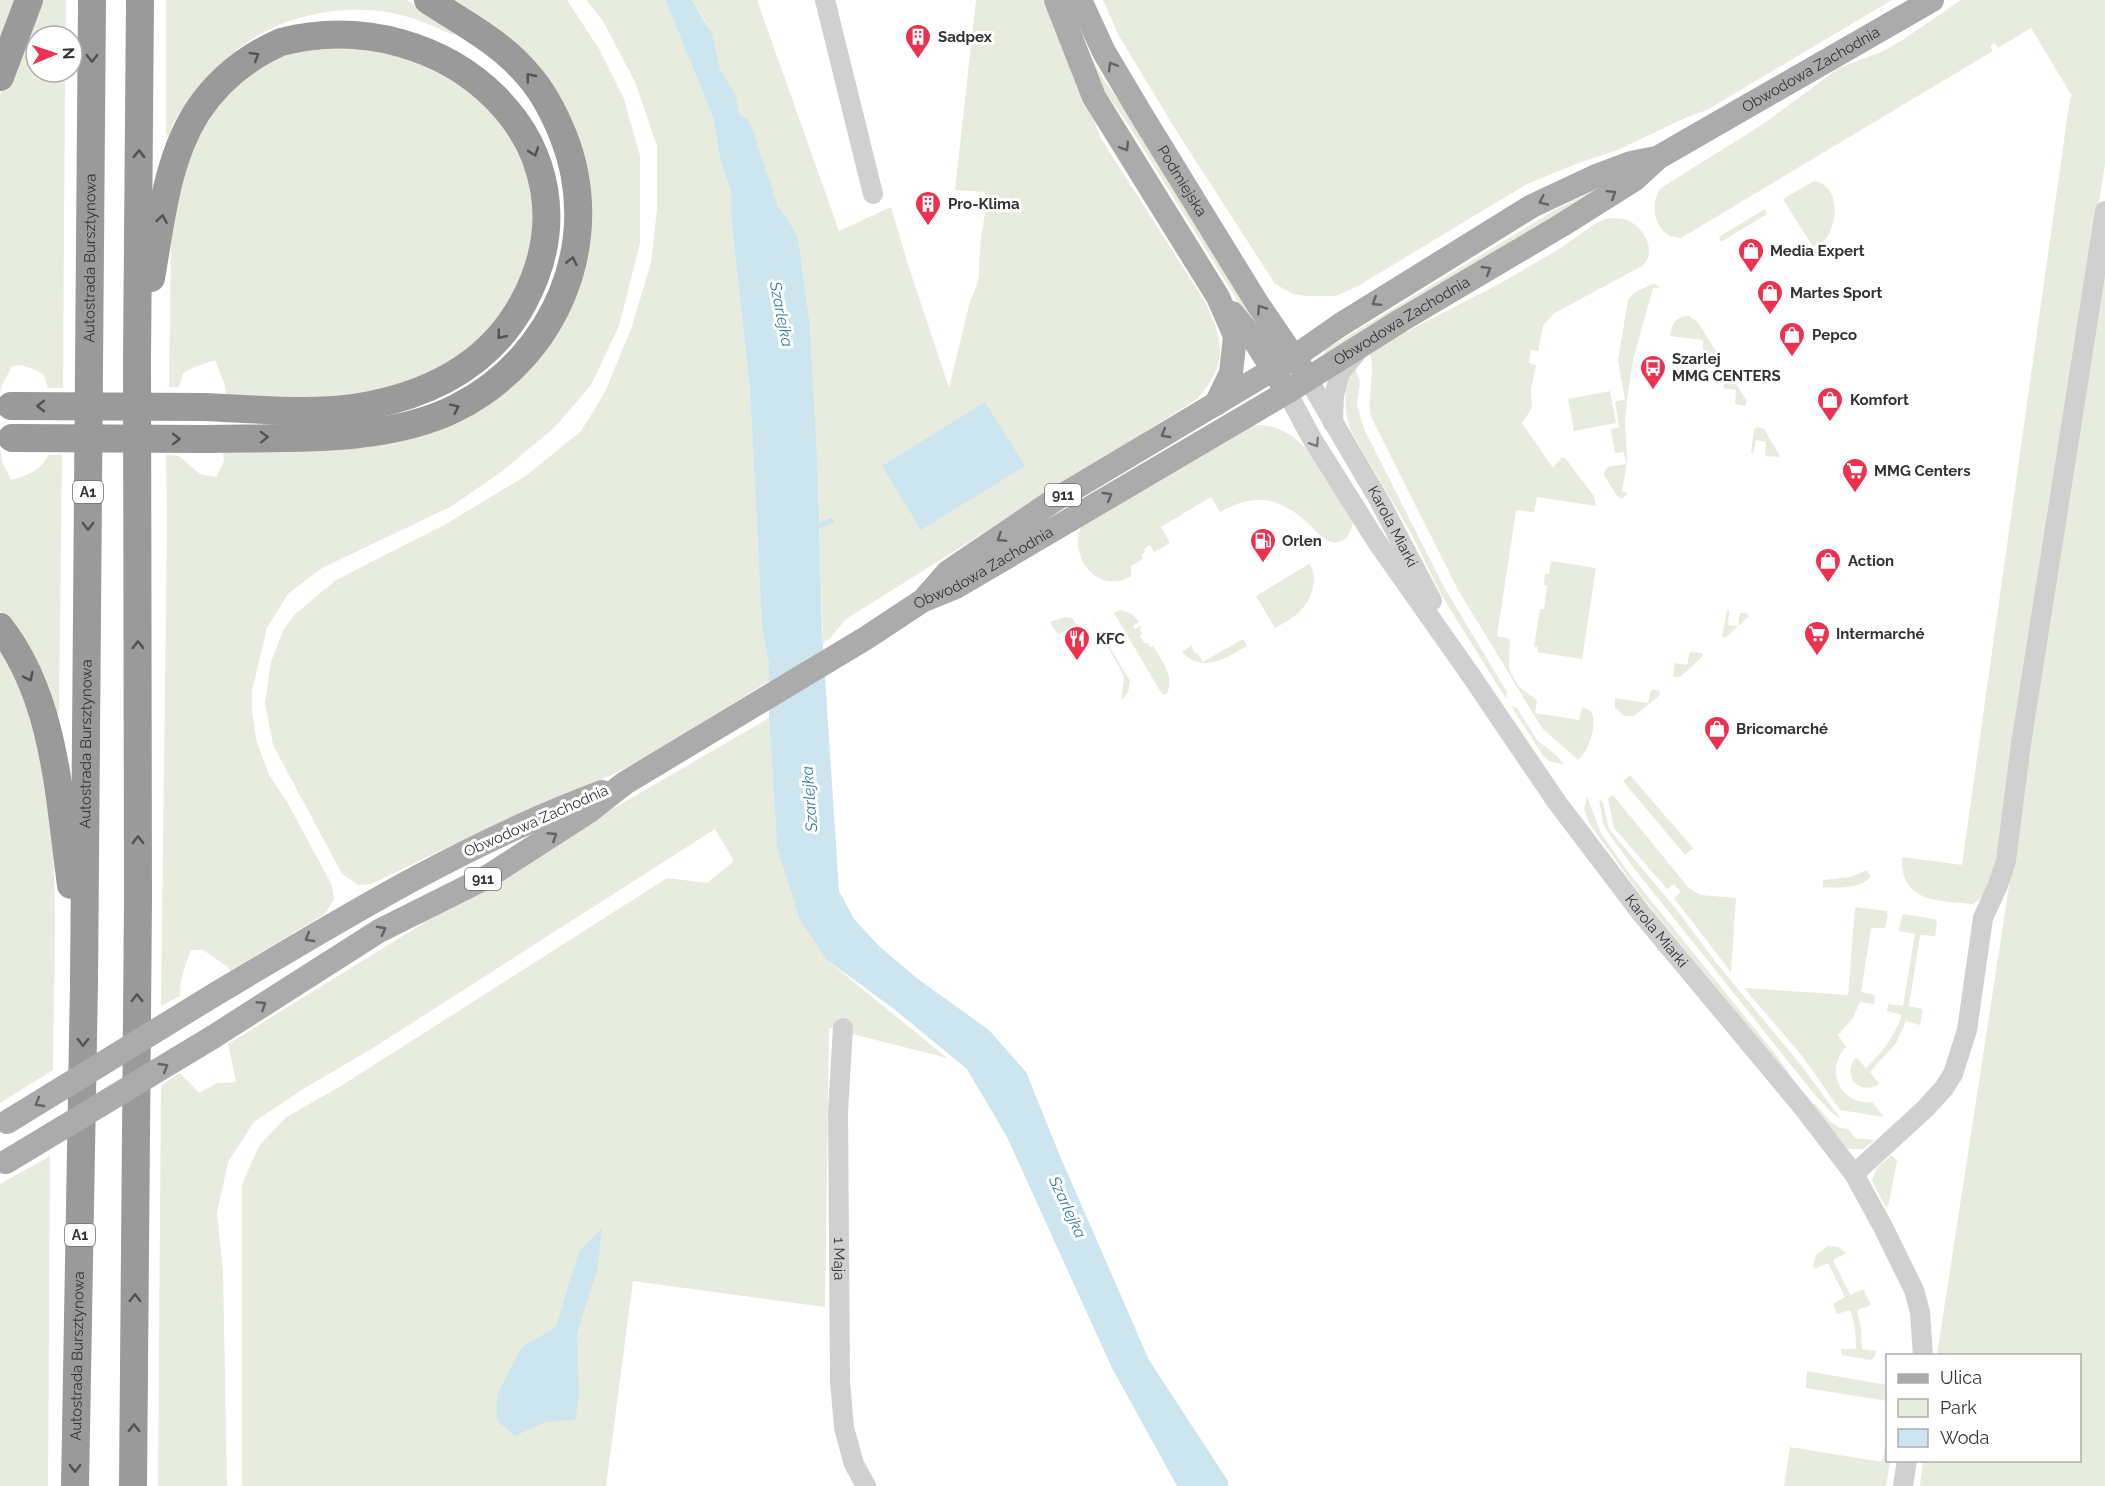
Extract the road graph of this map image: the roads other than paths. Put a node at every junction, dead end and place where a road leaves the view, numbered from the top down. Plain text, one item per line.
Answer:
1 (29, 0) edge
2 (92, 0) edge
3 (140, 0) edge
4 (428, 0) edge
5 (825, 0) edge
6 (1056, 0) edge
7 (1080, 0) edge
8 (1932, 0) edge
9 (0, 77) edge
10 (1659, 157) junction
11 (873, 194) dead end
12 (2105, 211) edge
13 (1218, 297) junction
14 (1362, 345) junction
15 (1294, 357) junction
16 (137, 359) junction
17 (1273, 369) junction
18 (1308, 379) junction
19 (1287, 392) junction
20 (1216, 404) junction
21 (6, 406) edge
22 (1334, 423) junction
23 (6, 438) edge
24 (922, 601) junction
25 (0, 627) edge
26 (1472, 677) junction
27 (625, 783) junction
28 (84, 983) junction
29 (843, 1028) dead end
30 (4, 1124) edge
31 (3, 1164) edge
32 (1854, 1174) junction
33 (1923, 1354) edge
34 (1907, 1462) edge
35 (75, 1486) edge
36 (133, 1486) edge
37 (866, 1486) edge
38 (1902, 1486) edge

1 - 9 highway
2 -> 28 highway, Autostrada Bursztynowa / A1
16 -> 3 highway
23 -> 4 highway, bridge
5 - 11 street
6 -> 13 main road, Podmiejska
15 -> 7 main road, Podmiejska
8 - 10 main road, Obwodowa Zachodnia / 911
14 -> 10 main road, Obwodowa Zachodnia / 911
10 -> 15 main road, Obwodowa Zachodnia / 911
12 - 32 street
13 - 17 main road
13 - 20 main road
14 - 18 main road, Obwodowa Zachodnia / 911
14 - 22 street
15 - 17 main road, Obwodowa Zachodnia / 911
15 - 18 main road, Podmiejska
16 -> 21 highway, bridge
36 -> 16 highway
17 - 19 main road
17 - 20 main road, Obwodowa Zachodnia / 911
18 - 19 main road, Obwodowa Zachodnia / 911
18 - 22 street, Karola Miarki
24 -> 19 main road, Obwodowa Zachodnia / 911
19 -> 26 street, Karola Miarki
20 -> 24 main road, Obwodowa Zachodnia / 911
22 - 26 street, Karola Miarki
24 - 27 main road, 911
25 -> 28 highway
26 - 32 street, Karola Miarki
27 -> 30 main road, Obwodowa Zachodnia / 911, bridge
31 -> 27 main road, Obwodowa Zachodnia / 911, bridge
28 -> 35 highway, Autostrada Bursztynowa / A1
29 - 37 street, 1 Maja
32 - 33 street, Karola Miarki
34 - 38 street

